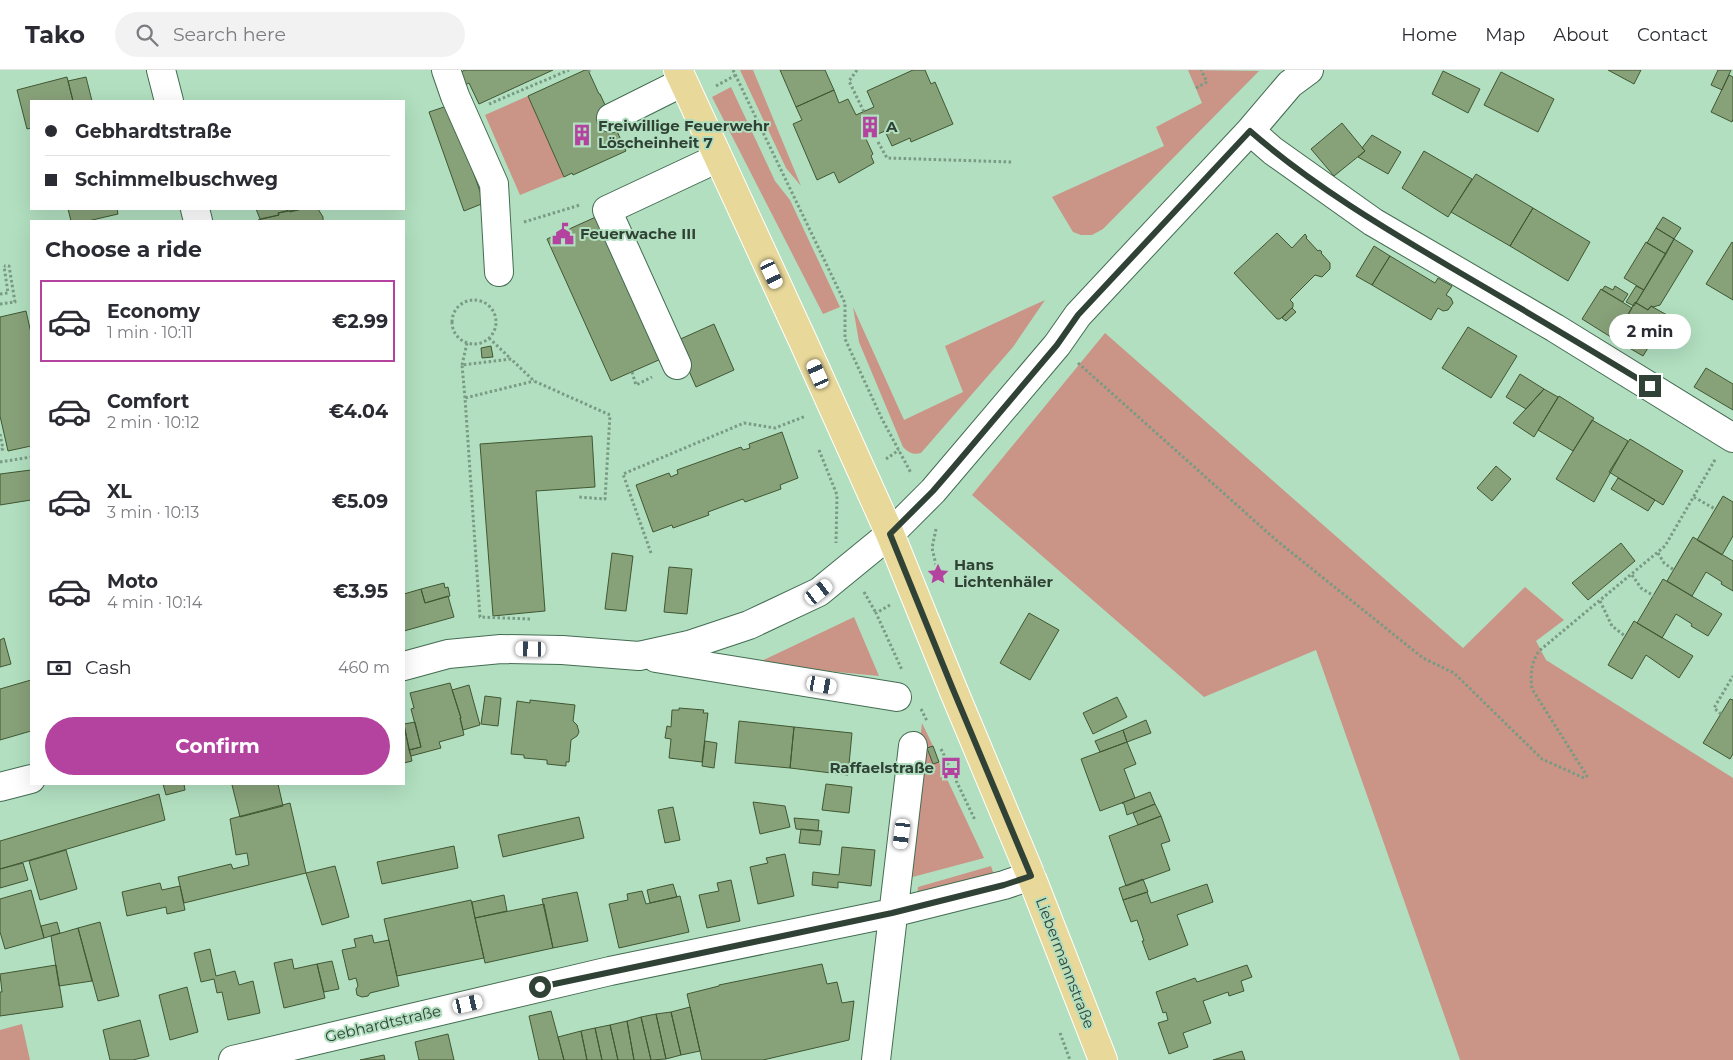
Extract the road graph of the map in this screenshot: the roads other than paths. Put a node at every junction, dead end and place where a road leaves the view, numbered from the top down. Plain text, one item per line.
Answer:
1 (161, 70) edge
2 (446, 70) edge
3 (1309, 70) edge
4 (680, 76) edge
5 (169, 100) edge
6 (611, 118) dead end
7 (1250, 131) junction
8 (718, 158) junction
9 (499, 272) dead end
10 (677, 365) dead end
11 (1731, 436) edge
12 (890, 534) junction
13 (640, 656) junction
14 (405, 666) edge
15 (901, 686) road end
16 (927, 739) road end
17 (30, 779) edge
18 (0, 787) edge
19 (1031, 876) junction
20 (892, 913) junction
21 (233, 1060) edge
22 (876, 1060) edge
23 (1103, 1060) edge

1 - 5 street
2 - 9 street
3 - 7 street
4 - 6 street
4 - 8 main road, Liebermannstraße
7 - 11 street
7 - 12 street
8 - 10 street
8 - 12 main road, Liebermannstraße
12 - 13 street
12 - 19 main road, Liebermannstraße
13 - 14 street
13 - 15 street
16 - 20 street
17 - 18 street
19 - 20 street, Gebhardtstraße
19 - 23 main road, Liebermannstraße
20 - 21 street, Gebhardtstraße
20 - 22 street

